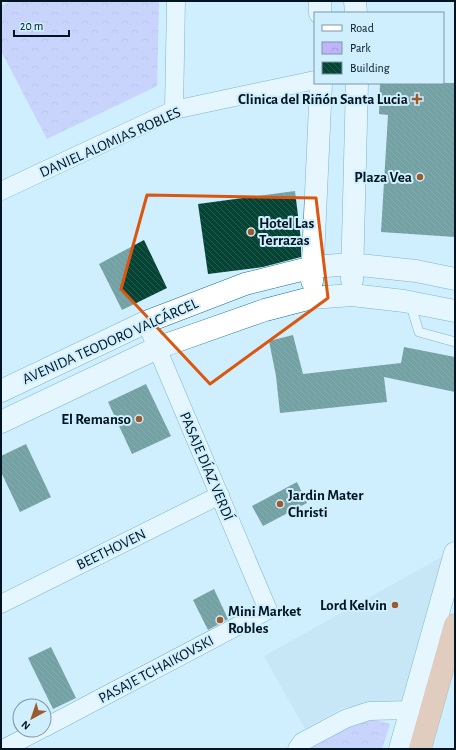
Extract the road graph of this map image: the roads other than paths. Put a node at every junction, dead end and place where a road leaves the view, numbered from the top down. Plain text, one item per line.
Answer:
1 (176, 1) edge
2 (320, 1) edge
3 (355, 1) edge
4 (320, 12) edge
5 (356, 12) edge
6 (314, 80) edge
7 (321, 84) edge
8 (357, 84) edge
9 (174, 110) junction
10 (1, 191) edge
11 (352, 264) junction
12 (313, 266) junction
13 (455, 279) edge
14 (352, 295) junction
15 (312, 298) junction
16 (410, 302) junction
17 (455, 311) edge
18 (146, 322) junction
19 (455, 342) edge
20 (157, 348) junction
21 (1, 390) edge
22 (1, 422) edge
23 (220, 495) junction
24 (455, 552) edge
25 (1, 604) edge
26 (268, 610) joint
27 (455, 625) edge
28 (411, 710) junction
29 (52, 724) edge
30 (25, 738) edge
31 (4, 749) edge
32 (297, 749) edge
33 (400, 749) edge
34 (420, 749) edge

1 - 9 street
2 - 4 street
3 - 5 street
6 - 9 street, DANIEL ALOMIAS ROBLES
7 - 12 street
8 - 11 street
9 - 10 street, DANIEL ALOMIAS ROBLES
11 - 12 street, AVENIDA TEODORO VALCÁRCEL
11 - 13 street, AVENIDA TEODORO VALCÁRCEL
11 - 14 street
12 - 15 street
12 - 18 street, AVENIDA TEODORO VALCÁRCEL
14 - 15 street, AVENIDA TEODORO VALCÁRCEL
14 - 16 street, AVENIDA TEODORO VALCÁRCEL
15 - 20 street, AVENIDA TEODORO VALCÁRCEL
16 - 17 street, AVENIDA TEODORO VALCÁRCEL
16 - 19 lane
18 - 20 street, PASAJE DÍAZ VERDÍ
18 - 21 street, AVENIDA TEODORO VALCÁRCEL
20 - 22 street, AVENIDA TEODORO VALCÁRCEL
20 - 23 street, PASAJE DÍAZ VERDÍ
23 - 25 street, BEETHOVEN
23 - 26 street, PASAJE DÍAZ VERDÍ
24 - 28 street
26 - 29 street, PASAJE TCHAIKOVSKI
27 - 34 highway
28 - 32 street
28 - 33 street
30 - 31 street

